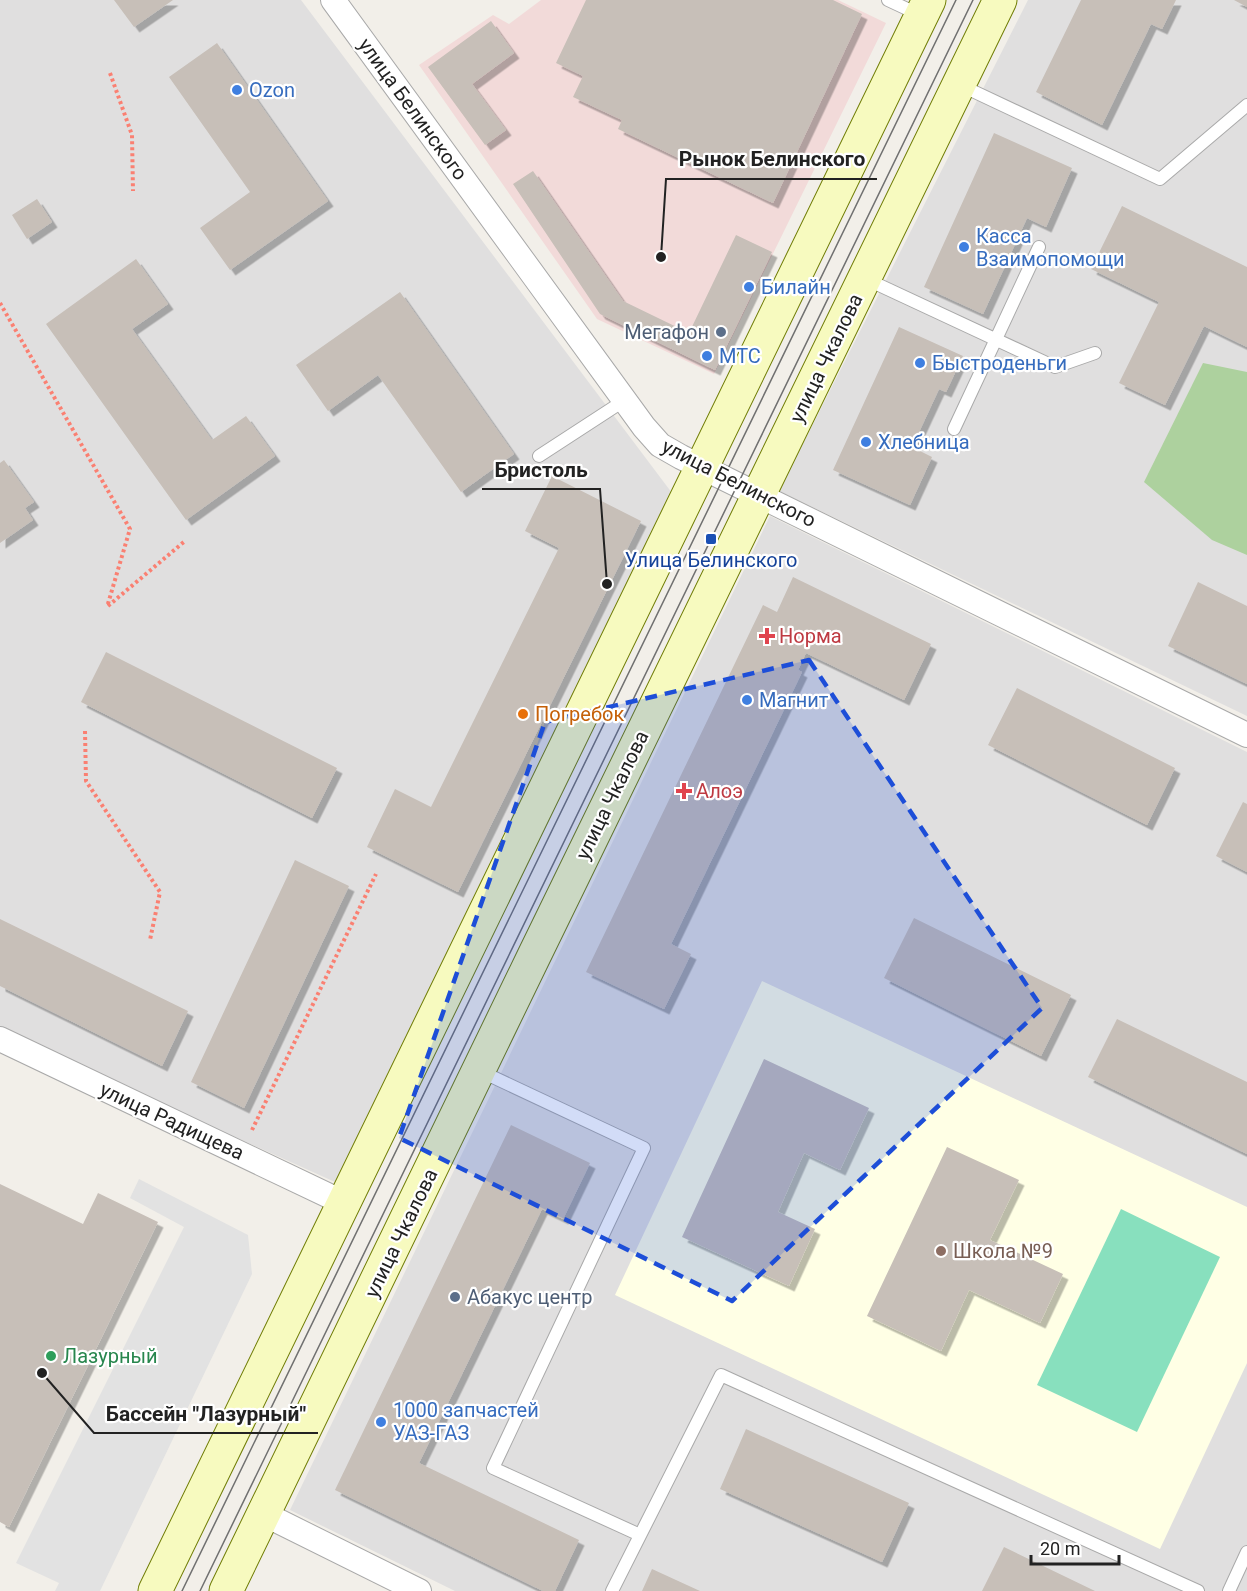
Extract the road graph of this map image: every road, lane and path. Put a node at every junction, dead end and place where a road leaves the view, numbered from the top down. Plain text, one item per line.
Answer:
1 (333, 0) edge
2 (888, 0) edge
3 (1000, 0) edge
4 (925, 8) edge
5 (110, 73) dead end
6 (959, 84) junction
7 (1247, 105) edge
8 (133, 191) dead end
9 (1039, 247) dead end
10 (865, 279) junction
11 (0, 303) edge
12 (996, 339) junction
13 (1095, 353) dead end
14 (625, 400) junction
15 (954, 429) dead end
16 (539, 456) dead end
17 (702, 467) junction
18 (760, 495) junction
19 (185, 541) dead end
20 (85, 731) dead end
21 (1247, 735) edge
22 (376, 874) dead end
23 (150, 940) dead end
24 (0, 1039) edge
25 (480, 1071) junction
26 (240, 1154) junction
27 (344, 1203) junction
28 (264, 1514) junction
29 (640, 1536) junction
30 (1247, 1552) edge
31 (155, 1591) edge
32 (226, 1591) edge
33 (419, 1591) edge
34 (612, 1591) edge
35 (1198, 1591) edge
36 (1229, 1591) edge

1 - 14 street, улица Белинского
2 - 4 lane
3 - 6 main road, улица Чкалова
4 - 17 main road
5 - 8 path
6 - 7 lane
6 - 10 main road, улица Чкалова
9 - 12 lane
10 - 12 lane
10 - 18 main road, улица Чкалова
11 - 19 path
12 - 13 lane
12 - 15 lane
14 - 16 lane
14 - 17 street, улица Белинского
17 - 18 street, улица Белинского
17 - 27 main road
18 - 21 street, улица Белинского
18 - 25 main road, улица Чкалова
20 - 23 path
22 - 26 path
24 - 26 street, улица Радищева
25 - 28 main road, улица Чкалова
25 - 29 lane
26 - 27 street, улица Радищева
27 - 31 main road
28 - 32 main road, улица Чкалова
28 - 33 street
29 - 34 lane
29 - 35 lane
30 - 36 lane

